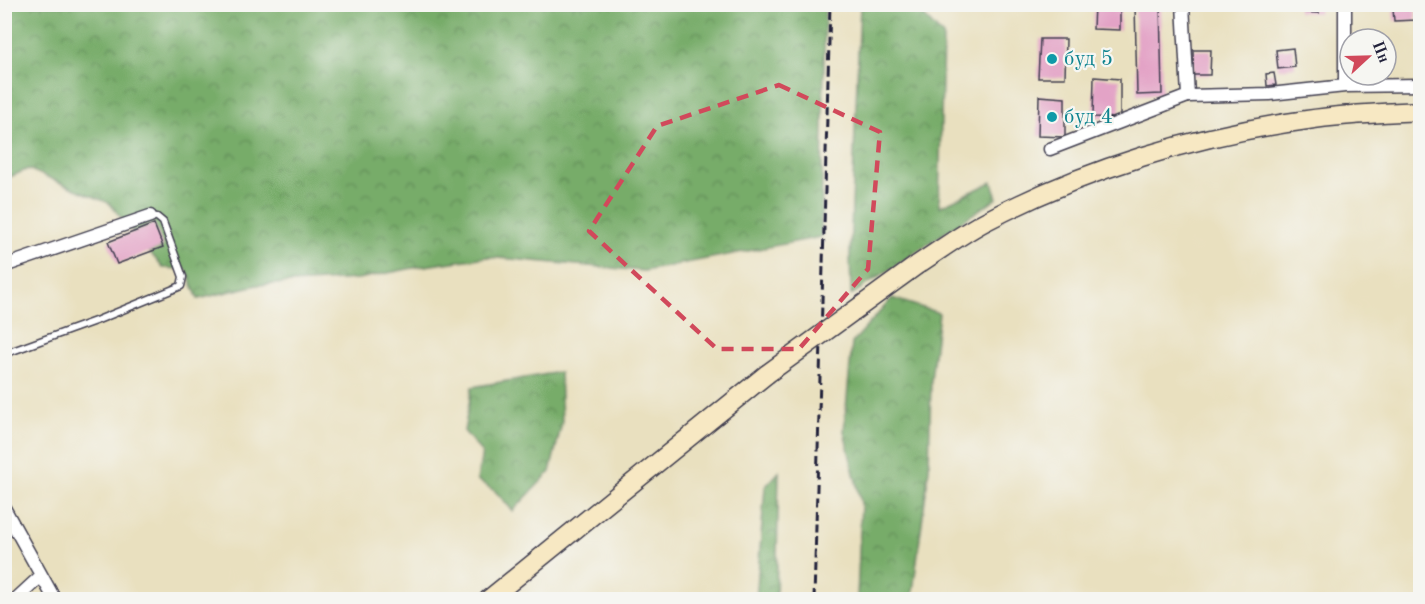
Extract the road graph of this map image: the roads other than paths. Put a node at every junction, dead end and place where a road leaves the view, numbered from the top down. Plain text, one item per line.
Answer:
1 (1183, 4) edge
2 (1346, 4) edge
3 (1346, 27) edge
4 (1398, 85) edge
5 (1420, 85) edge
6 (1338, 87) edge
7 (1188, 96) junction
8 (1420, 111) edge
9 (1050, 149) dead end
10 (150, 216) joint
11 (4, 266) edge
12 (4, 354) edge
13 (4, 508) edge
14 (40, 576) junction
15 (15, 600) edge
16 (55, 600) edge
17 (488, 600) edge

1 - 7 street
2 - 3 street
4 - 5 street
6 - 7 street
7 - 9 street
8 - 17 main road, bridge
10 - 11 street
10 - 12 lane
13 - 14 street
14 - 15 street
14 - 16 street

